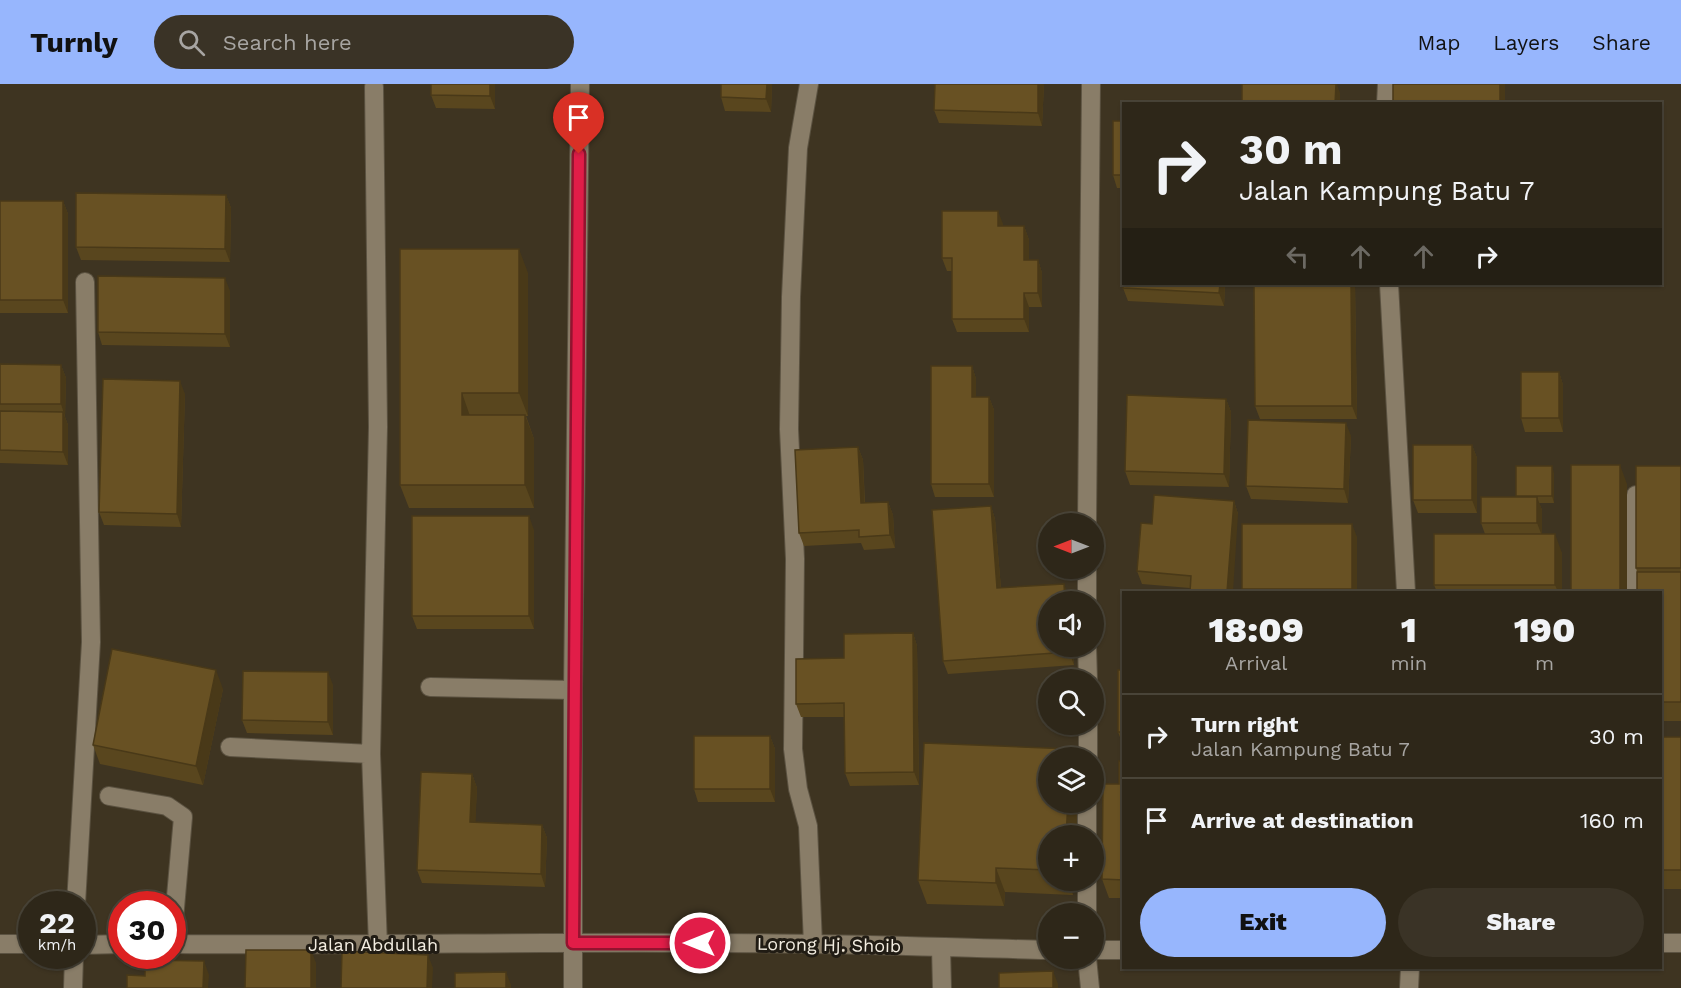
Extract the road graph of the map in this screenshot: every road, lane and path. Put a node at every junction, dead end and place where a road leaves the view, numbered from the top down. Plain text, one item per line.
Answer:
1 (580, 84) edge
2 (809, 84) edge
3 (1091, 84) edge
4 (1387, 84) edge
5 (374, 87) dead end
6 (1386, 102) edge
7 (85, 282) dead end
8 (1389, 285) edge
9 (1636, 482) edge
10 (1087, 513) edge
11 (1406, 591) edge
12 (1635, 591) edge
13 (430, 687) dead end
14 (573, 690) junction
15 (230, 747) dead end
16 (371, 754) junction
17 (109, 796) dead end
18 (77, 891) edge
19 (177, 891) edge
20 (186, 943) edge
21 (573, 943) junction
22 (1662, 943) edge
23 (1681, 943) edge
24 (0, 944) edge
25 (18, 944) edge
26 (813, 944) junction
27 (378, 946) junction
28 (941, 948) junction
29 (1038, 950) edge
30 (1104, 950) edge
31 (1122, 950) edge
32 (74, 969) edge
33 (1089, 969) edge
34 (1410, 969) edge
35 (74, 988) edge
36 (573, 988) edge
37 (942, 988) edge
38 (1090, 988) edge
39 (1409, 988) edge

1 - 14 street
2 - 26 street
3 - 10 street
4 - 6 street
5 - 16 street
7 - 18 street
8 - 11 street
9 - 12 street
13 - 14 street
14 - 21 street
15 - 16 street
16 - 27 street
17 - 19 street
20 - 27 street, Jalan Abdullah
21 - 26 street, Lorong Hj. Shoib
21 - 27 street, Jalan Abdullah
21 - 36 street
22 - 23 street
24 - 25 street
26 - 28 street, Lorong Hj. Shoib
28 - 29 street, Lorong Hj. Shoib
28 - 37 street
30 - 31 street
32 - 35 street
33 - 38 street
34 - 39 street

